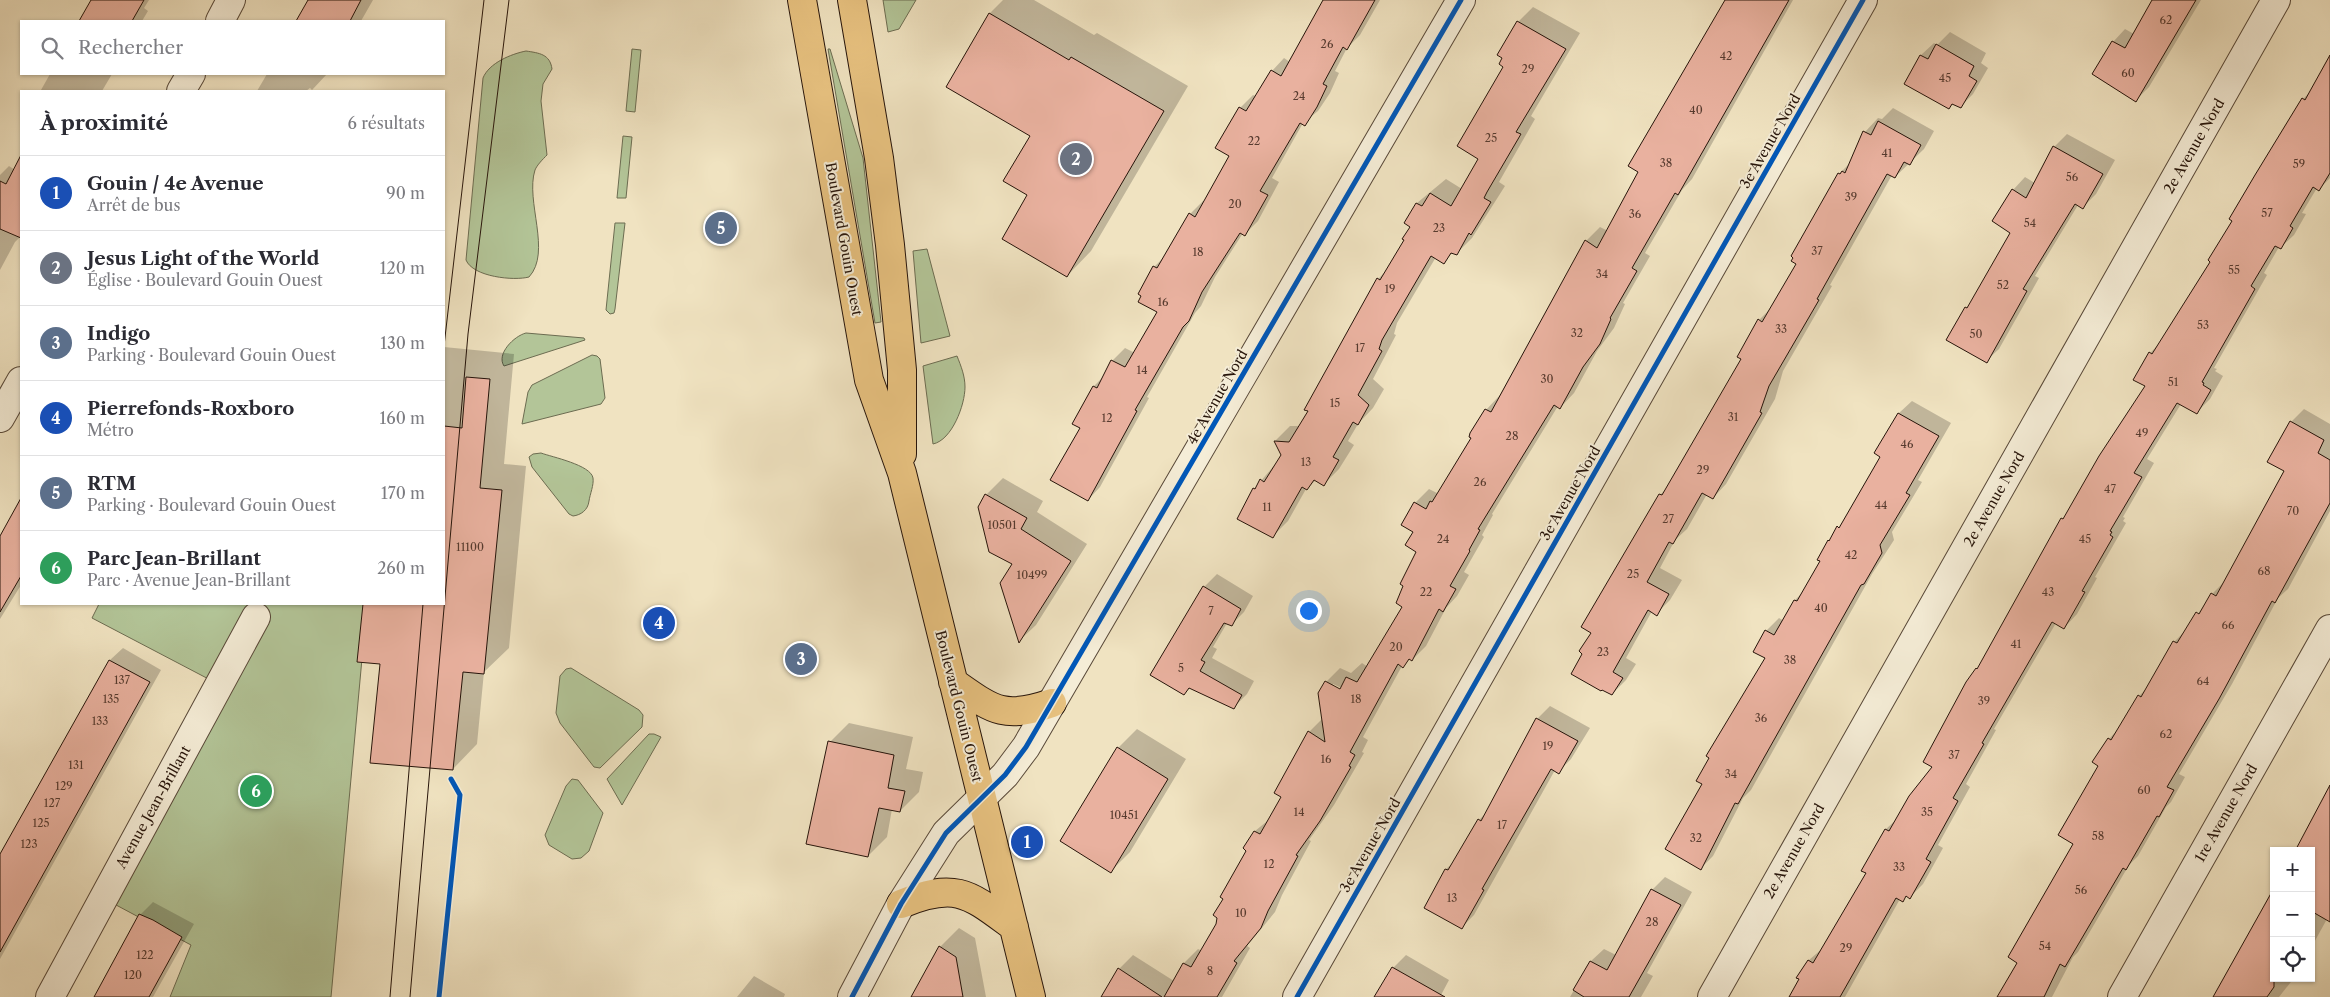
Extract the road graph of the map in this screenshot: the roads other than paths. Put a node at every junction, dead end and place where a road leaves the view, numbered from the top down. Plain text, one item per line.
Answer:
1 (232, 0) edge
2 (802, 0) edge
3 (852, 0) edge
4 (1461, 0) edge
5 (1863, 0) edge
6 (2276, 0) edge
7 (221, 20) edge
8 (190, 75) edge
9 (183, 90) edge
10 (20, 382) edge
11 (0, 418) edge
12 (902, 473) junction
13 (256, 617) dead end
14 (2330, 629) edge
15 (953, 682) junction
16 (1052, 703) junction
17 (982, 798) junction
18 (902, 904) junction
19 (1014, 927) junction
20 (50, 997) edge
21 (852, 997) edge
22 (1031, 997) edge
23 (1297, 997) edge
24 (1712, 997) edge
25 (2122, 997) edge

1 - 7 street
2 - 12 main road, Boulevard Gouin Ouest
3 - 12 main road, Boulevard Gouin Ouest
4 - 16 street, 4e Avenue Nord
5 - 23 street, 3e Avenue Nord
6 - 24 street, 2e Avenue Nord
8 - 9 street
10 - 11 street
12 - 15 main road, Boulevard Gouin Ouest
13 - 20 street, Avenue Jean-Brillant
14 - 25 street, 1re Avenue Nord
15 - 16 main road
15 - 17 main road, Boulevard Gouin Ouest
16 - 17 street, 4e Avenue Nord
17 - 18 street, 4e Avenue Nord
17 - 19 main road, Boulevard Gouin Ouest
18 - 19 main road
18 - 21 street, 4e Avenue Nord
19 - 22 main road, Boulevard Gouin Ouest

